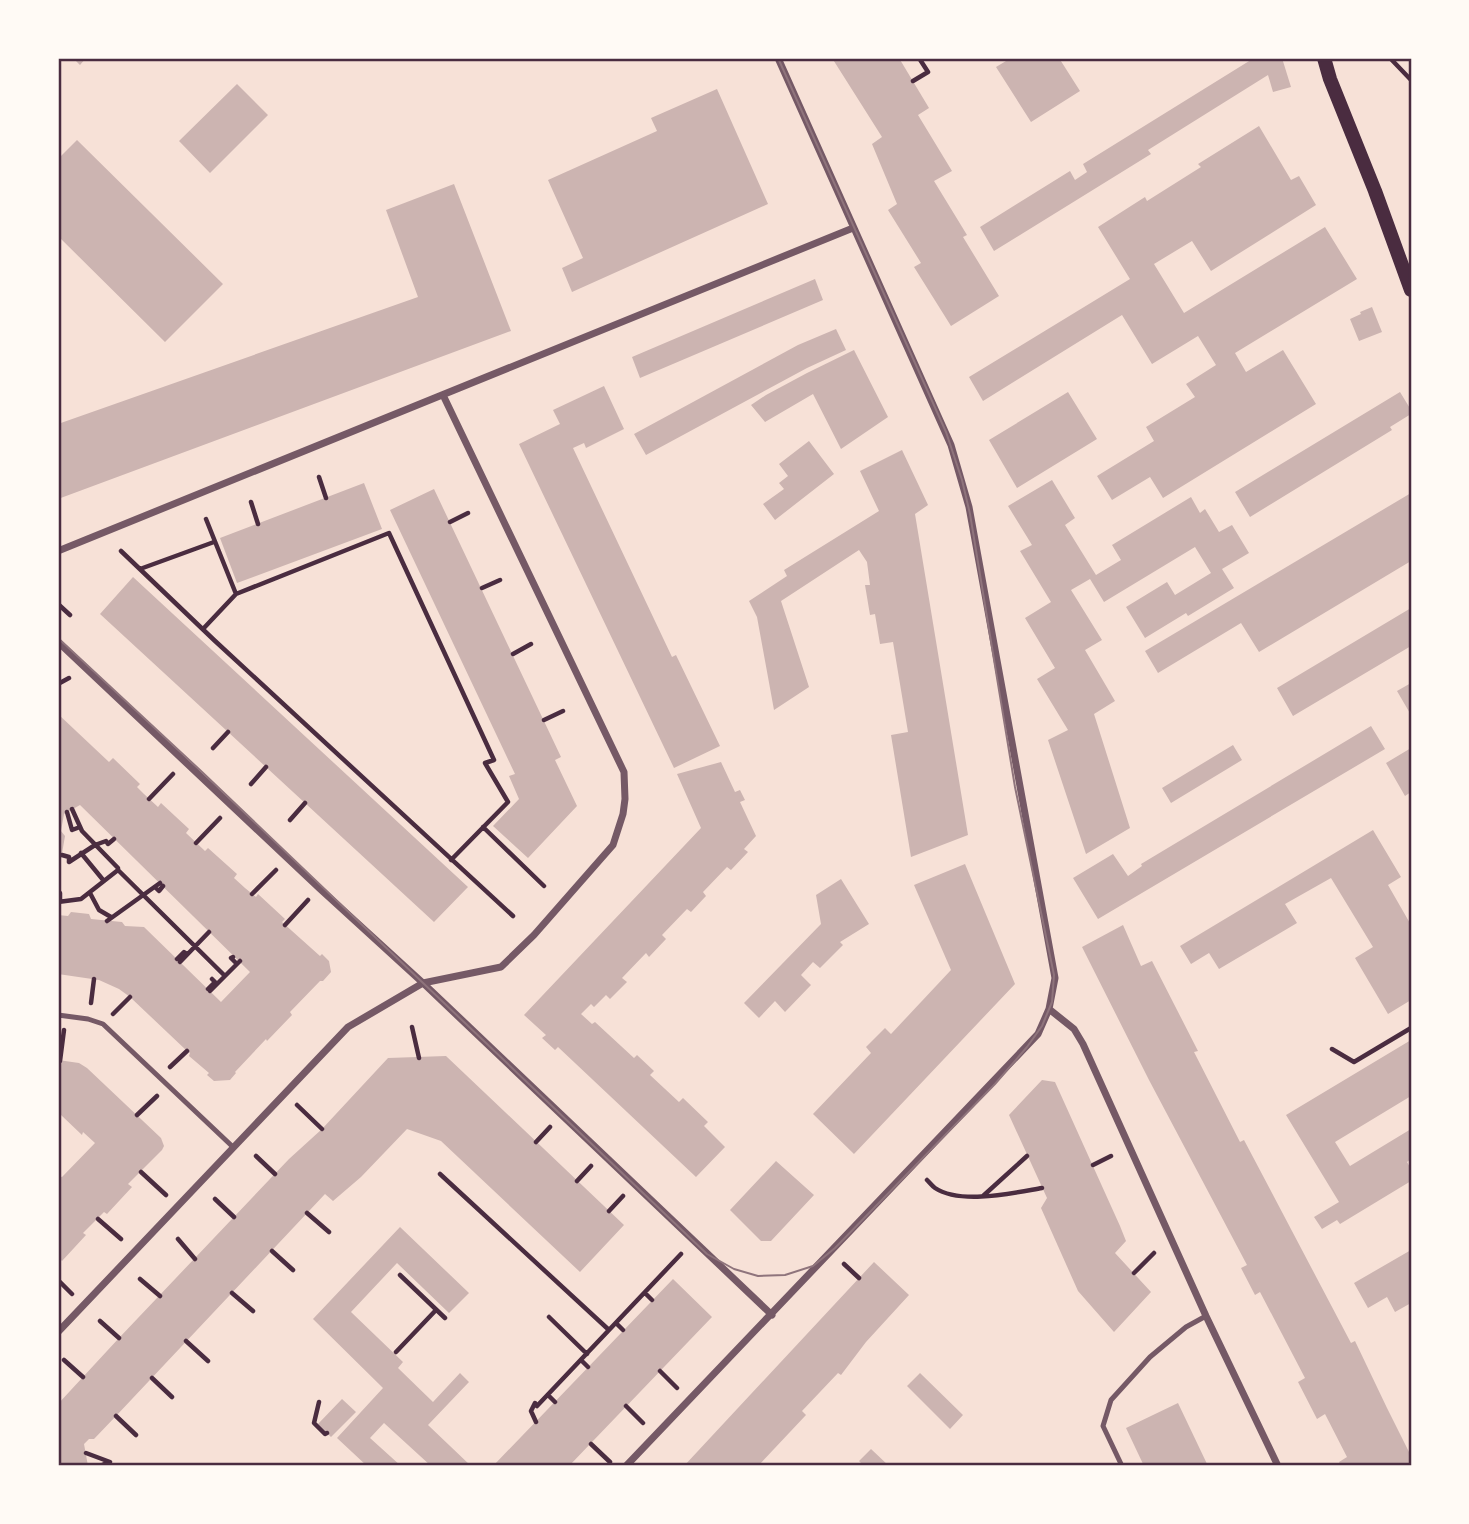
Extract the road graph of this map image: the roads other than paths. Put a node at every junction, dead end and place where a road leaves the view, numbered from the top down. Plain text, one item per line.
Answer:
1 (778, 58) edge
2 (1324, 58) edge
3 (853, 228) junction
4 (1411, 290) edge
5 (443, 396) junction
6 (58, 551) edge
7 (58, 642) edge
8 (423, 983) junction
9 (1049, 1009) junction
10 (58, 1015) edge
11 (233, 1147) junction
12 (772, 1315) junction
13 (1206, 1316) junction
14 (58, 1332) edge
15 (626, 1466) edge
16 (1122, 1466) edge
17 (1278, 1466) edge

1 - 3 street
2 - 4 main road
3 - 5 street
3 - 9 street
5 - 6 street
5 - 8 street
7 - 8 street
8 - 11 street
8 - 12 street
9 - 12 street
9 - 13 street
10 - 11 lane
11 - 14 street
12 - 15 street
13 - 16 lane
13 - 17 street

